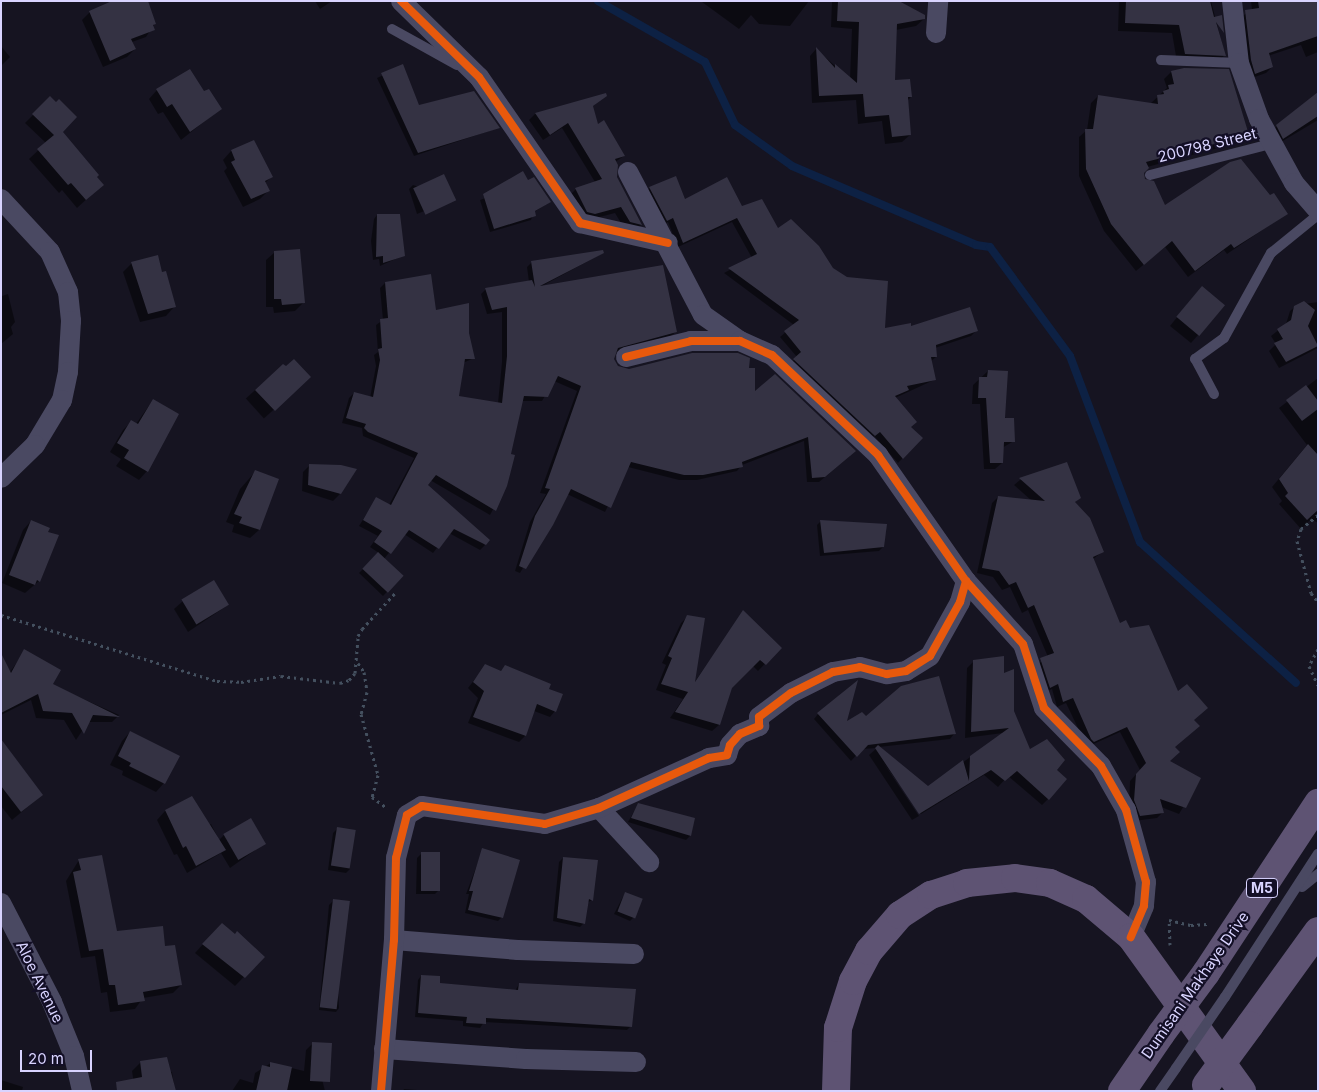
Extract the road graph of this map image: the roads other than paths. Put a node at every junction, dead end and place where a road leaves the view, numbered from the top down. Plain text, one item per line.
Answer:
1 (401, 1) edge
2 (938, 1) edge
3 (1232, 1) edge
4 (392, 28) dead end
5 (936, 33) dead end
6 (1161, 60) dead end
7 (1239, 63) junction
8 (479, 77) junction
9 (1271, 144) junction
10 (628, 172) dead end
11 (1150, 175) dead end
12 (1, 199) edge
13 (1318, 213) edge
14 (668, 244) junction
15 (740, 342) junction
16 (626, 357) dead end
17 (1214, 394) dead end
18 (1, 478) edge
19 (966, 581) junction
20 (1318, 803) edge
21 (599, 808) junction
22 (1318, 854) edge
23 (648, 862) dead end
24 (1318, 874) edge
25 (1295, 893) junction
26 (1, 904) edge
27 (1318, 931) edge
28 (1131, 936) junction
29 (394, 940) junction
30 (634, 954) dead end
31 (384, 1049) junction
32 (636, 1062) dead end
33 (1204, 1088) edge
34 (82, 1091) edge
35 (381, 1091) edge
36 (836, 1091) edge
37 (1122, 1091) edge
38 (1160, 1091) edge
39 (1242, 1091) edge

1 - 8 street
2 - 5 street
3 - 7 street
4 - 8 lane
6 - 7 lane
7 - 9 street
8 - 14 street
9 - 11 lane, 200798 Street
9 - 13 street
10 - 14 street
12 - 18 street
13 - 17 lane
14 - 15 street
15 - 16 street
15 - 19 street
19 - 21 street
19 - 28 street
20 - 37 main road, Dumisani Makhaye Drive / M5, bridge
21 - 23 street
21 - 29 street
22 - 25 lane
24 - 25 lane
25 - 38 lane, bridge
26 - 34 street, Aloe Avenue
27 - 33 main road, bridge
28 - 36 main road
28 - 39 main road
29 - 30 street
29 - 31 street
31 - 32 street
31 - 35 street

